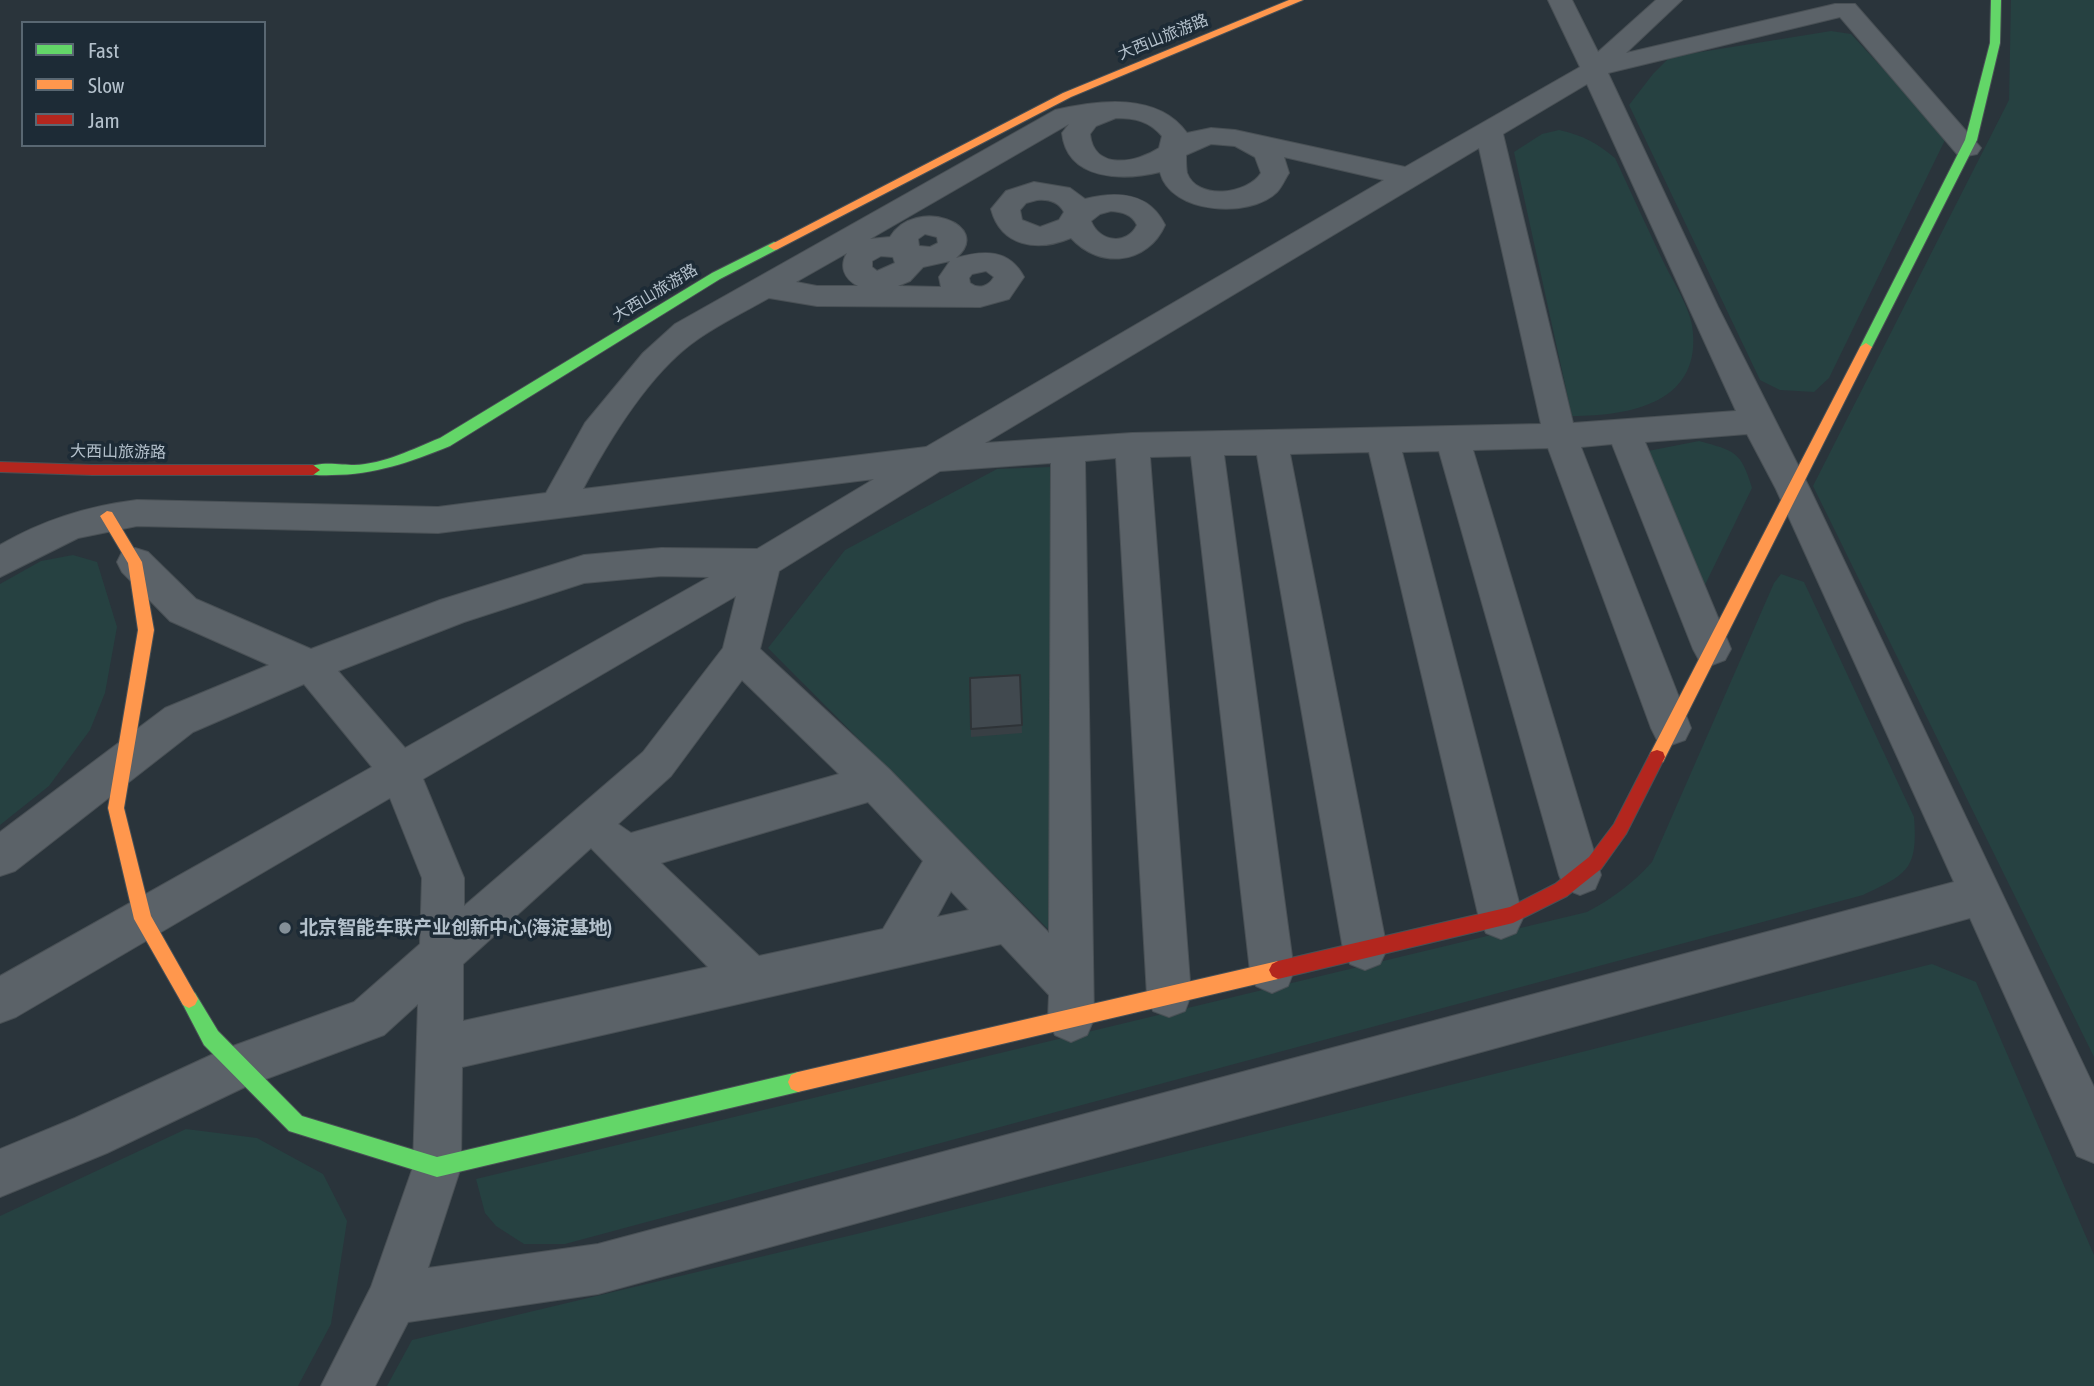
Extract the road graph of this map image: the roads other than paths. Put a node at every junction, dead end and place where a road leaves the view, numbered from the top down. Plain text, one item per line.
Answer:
1 (1298, 0) edge
2 (1560, 0) edge
3 (1670, 0) edge
4 (1996, 0) edge
5 (1772, 2) dead end
6 (1850, 8) junction
7 (1594, 69) junction
8 (1112, 110) junction
9 (1489, 131) junction
10 (1243, 139) junction
11 (1967, 148) junction
12 (1172, 152) junction
13 (1410, 177) junction
14 (963, 196) junction
15 (1009, 224) junction
16 (833, 249) junction
17 (908, 253) dead end
18 (765, 287) junction
19 (980, 297) dead end
20 (1755, 421) junction
21 (1624, 432) junction
22 (1560, 436) junction
23 (1452, 437) junction
24 (1381, 438) junction
25 (1270, 441) junction
26 (1206, 443) junction
27 (1132, 445) junction
28 (1068, 449) junction
29 (930, 459) junction
30 (0, 467) edge
31 (1793, 489) junction
32 (556, 506) junction
33 (107, 516) junction
34 (135, 562) junction
35 (0, 563) edge
36 (763, 563) junction
37 (1712, 649) junction
38 (740, 654) junction
39 (311, 666) junction
40 (1671, 728) junction
41 (124, 763) junction
42 (400, 771) junction
43 (875, 782) junction
44 (592, 823) junction
45 (625, 854) junction
46 (0, 857) edge
47 (947, 858) junction
48 (1580, 875) junction
49 (1981, 895) junction
50 (1501, 918) junction
51 (144, 919) junction
52 (1009, 922) junction
53 (897, 947) junction
54 (1365, 949) junction
55 (442, 957) junction
56 (1272, 971) junction
57 (752, 980) junction
58 (1169, 995) junction
59 (0, 1001) edge
60 (1071, 1003) junction
61 (440, 1049) junction
62 (238, 1066) junction
63 (2094, 1139) edge
64 (437, 1167) junction
65 (0, 1173) edge
66 (393, 1299) junction
67 (347, 1386) edge

1 - 30 street, 大西山旅游路
2 - 7 street
3 - 7 street
4 - 11 street
5 - 6 street
6 - 7 street
6 - 11 street
7 - 9 street
7 - 20 street
8 - 12 street
8 - 12 street
8 - 14 street
9 - 13 street
9 - 22 street
10 - 12 street
10 - 12 street
10 - 13 street
11 - 31 street
13 - 29 street
14 - 15 street
14 - 16 street
15 - 15 street
16 - 17 street
16 - 18 street
18 - 19 street
18 - 32 street
20 - 21 street
20 - 31 street
21 - 22 street
21 - 37 street
22 - 23 street
22 - 40 street
23 - 24 street
23 - 48 street
24 - 25 street
24 - 50 street
25 - 26 street
25 - 54 street
26 - 27 street
26 - 56 street
27 - 28 street
27 - 58 street
28 - 29 street
28 - 60 street
29 - 32 street
29 - 36 street
31 - 37 street
31 - 49 street
32 - 33 street
33 - 34 street
33 - 35 street
34 - 39 street
34 - 41 street
36 - 38 street
36 - 39 street
36 - 42 street
37 - 40 street
38 - 43 street
38 - 44 street
39 - 41 street
39 - 42 street
40 - 48 street
41 - 46 street
41 - 51 street
42 - 51 street
42 - 55 street
43 - 45 street
43 - 47 street
44 - 45 street
44 - 55 street
45 - 57 street
47 - 52 street
47 - 53 street
48 - 50 street
49 - 63 street
49 - 66 street
50 - 54 street
51 - 59 street
51 - 62 street
52 - 53 street
52 - 60 street
53 - 57 street
54 - 56 street
55 - 61 street
55 - 62 street
56 - 58 street
57 - 61 street
58 - 60 street
60 - 64 street
61 - 64 street
62 - 64 street
62 - 65 street
64 - 66 street
66 - 67 street

